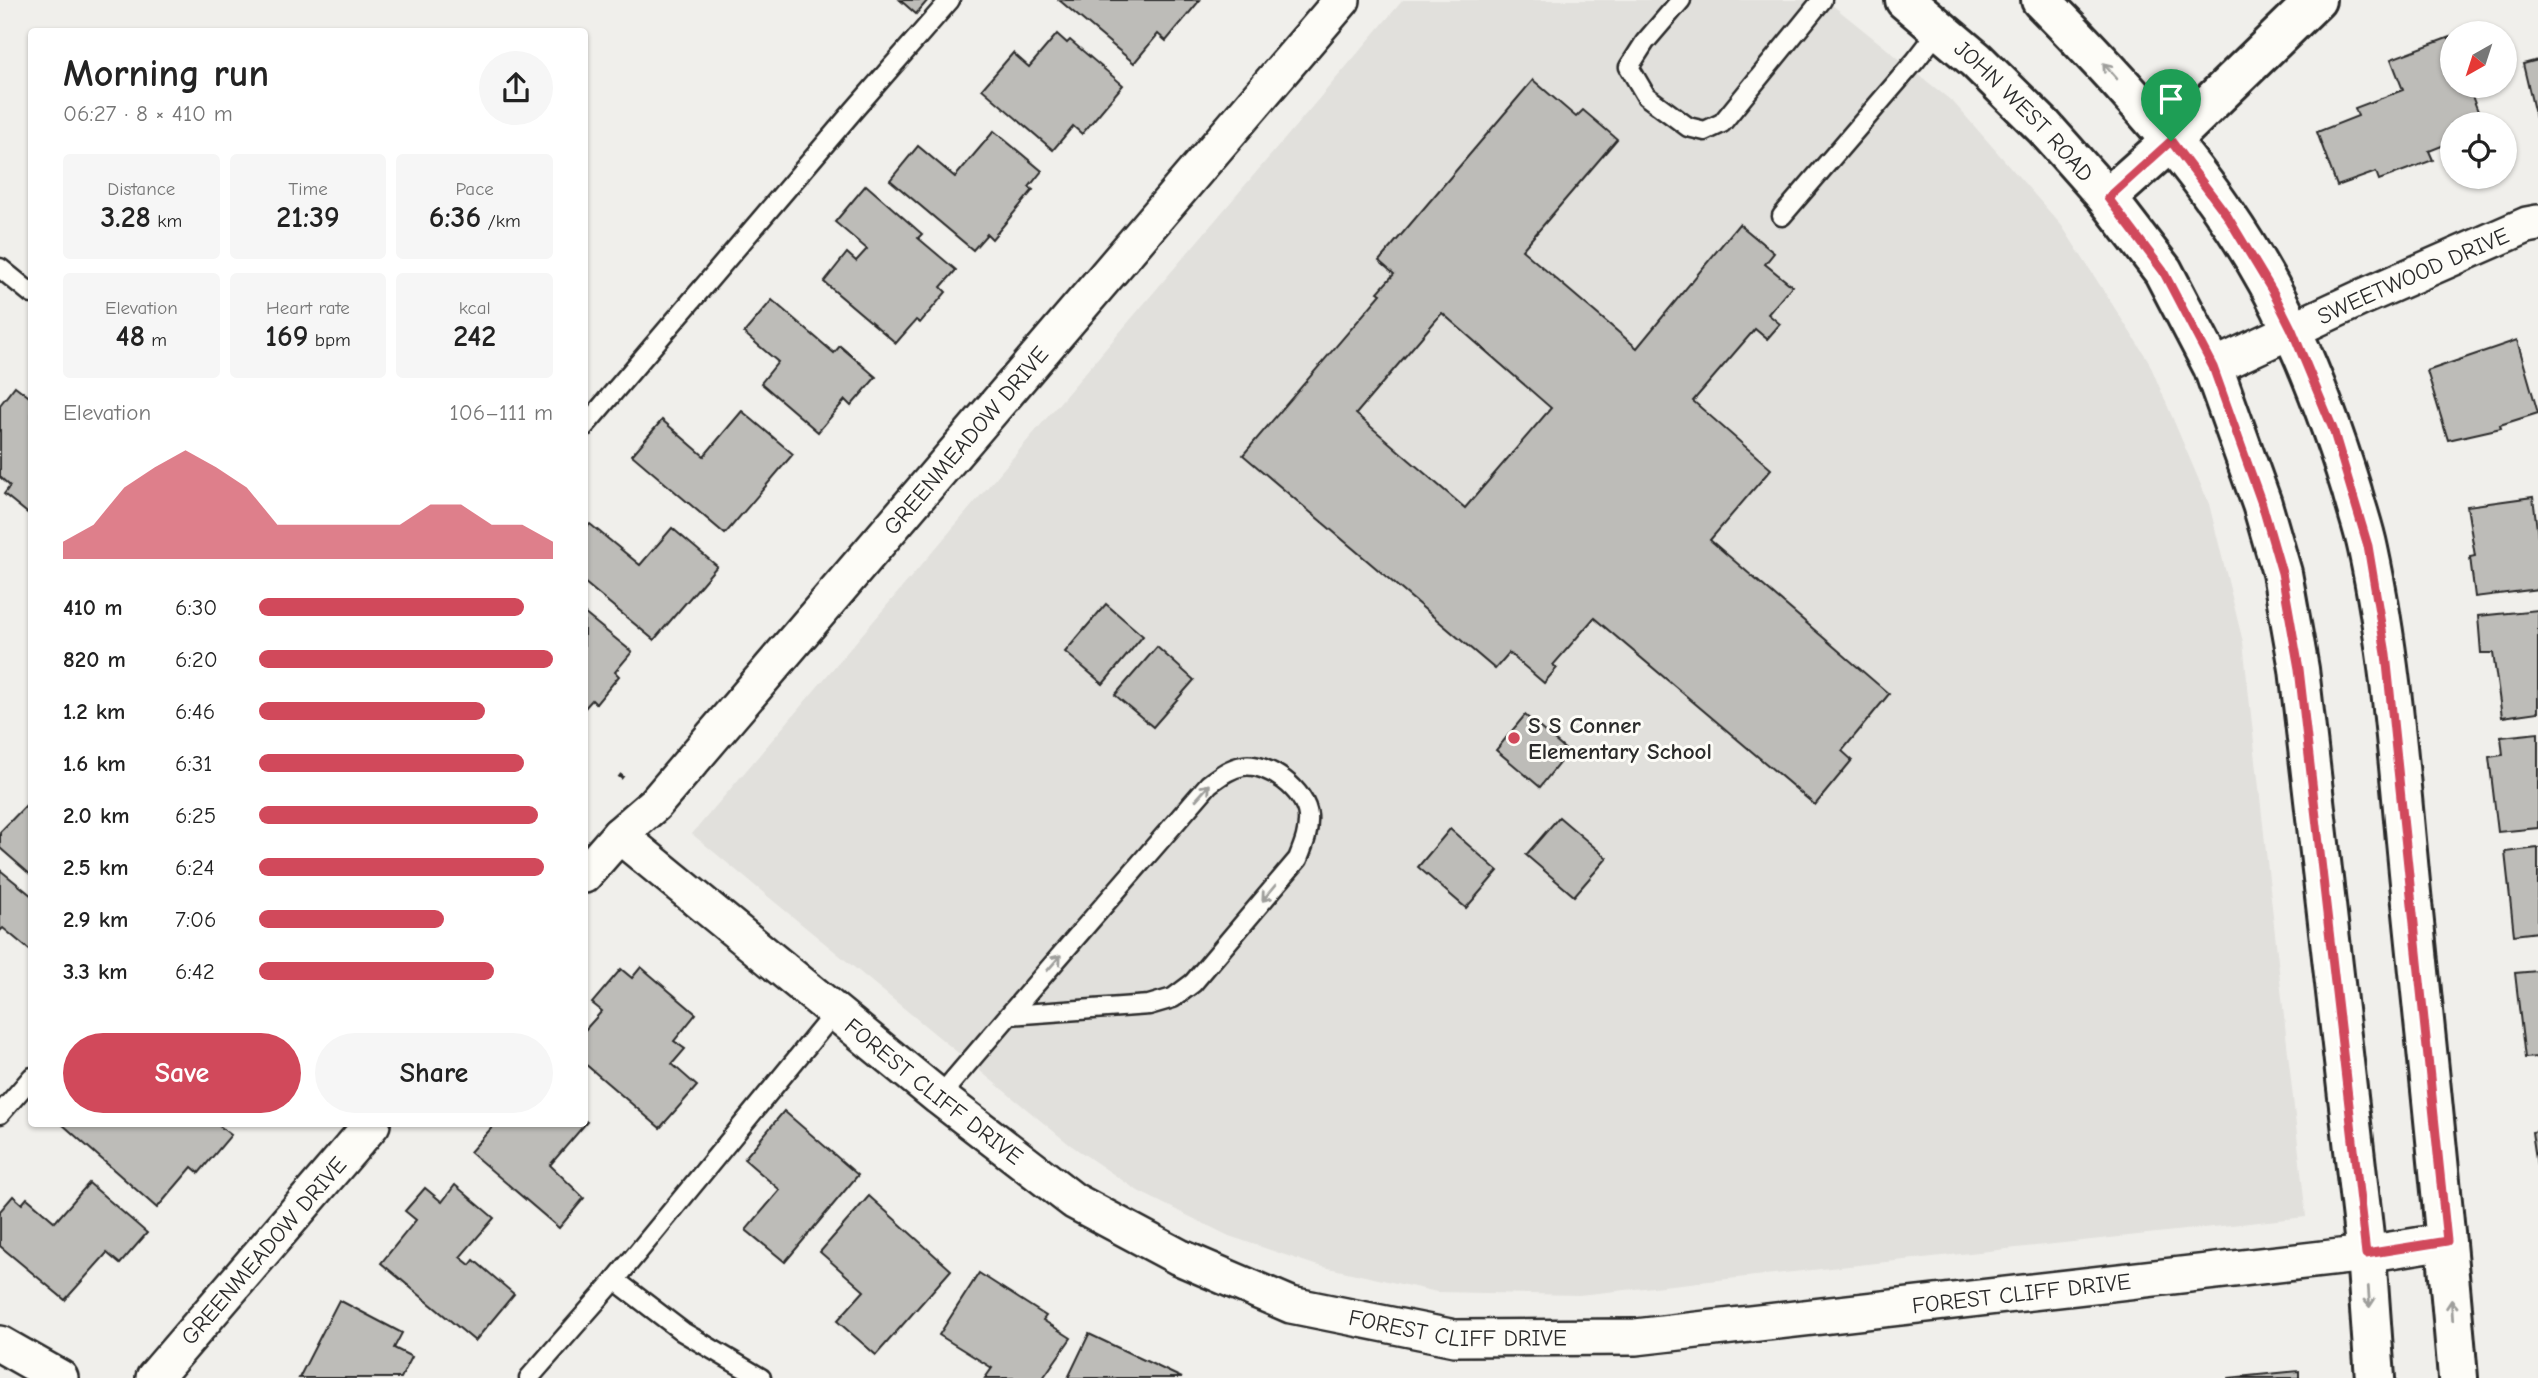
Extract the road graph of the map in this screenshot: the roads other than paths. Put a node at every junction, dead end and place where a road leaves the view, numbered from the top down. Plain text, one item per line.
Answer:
1 (950, 0) edge
2 (1342, 0) edge
3 (1681, 0) edge
4 (1822, 0) edge
5 (1905, 0) edge
6 (2041, 0) edge
7 (2316, 0) edge
8 (1940, 29) junction
9 (2171, 141) junction
10 (2108, 198) junction
11 (1782, 216) dead end
12 (2538, 223) edge
13 (0, 268) edge
14 (28, 291) edge
15 (2292, 330) junction
16 (2213, 367) junction
17 (588, 423) edge
18 (618, 835) junction
19 (588, 870) edge
20 (835, 1012) junction
21 (1009, 1015) junction
22 (28, 1082) edge
23 (939, 1097) junction
24 (0, 1114) edge
25 (369, 1127) edge
26 (2447, 1241) junction
27 (2366, 1254) junction
28 (615, 1280) junction
29 (0, 1344) edge
30 (60, 1378) edge
31 (154, 1378) edge
32 (529, 1378) edge
33 (761, 1378) edge
34 (2375, 1378) edge
35 (2458, 1378) edge

1 - 17 lane
2 - 18 street, GREENMEADOW DRIVE
3 - 4 lane
5 - 8 main road, JOHN WEST ROAD
9 -> 6 main road
7 - 9 main road
8 - 10 main road, JOHN WEST ROAD
8 - 11 lane
9 - 10 main road
9 - 15 main road
10 - 16 main road, JOHN WEST ROAD
12 - 15 street, SWEETWOOD DRIVE
13 - 14 lane
15 - 16 street, SWEETWOOD DRIVE
15 - 26 main road
16 - 27 main road, JOHN WEST ROAD
18 - 19 street, GREENMEADOW DRIVE
18 - 20 street, FOREST CLIFF DRIVE
20 - 23 street, FOREST CLIFF DRIVE
20 - 28 lane
21 -> 21 lane
21 - 23 lane
22 - 24 lane
23 - 27 street, FOREST CLIFF DRIVE
25 - 31 street, GREENMEADOW DRIVE
26 - 27 street, FOREST CLIFF DRIVE
35 -> 26 main road
27 -> 34 main road, JOHN WEST ROAD
28 - 32 lane
28 - 33 lane
29 - 30 street

